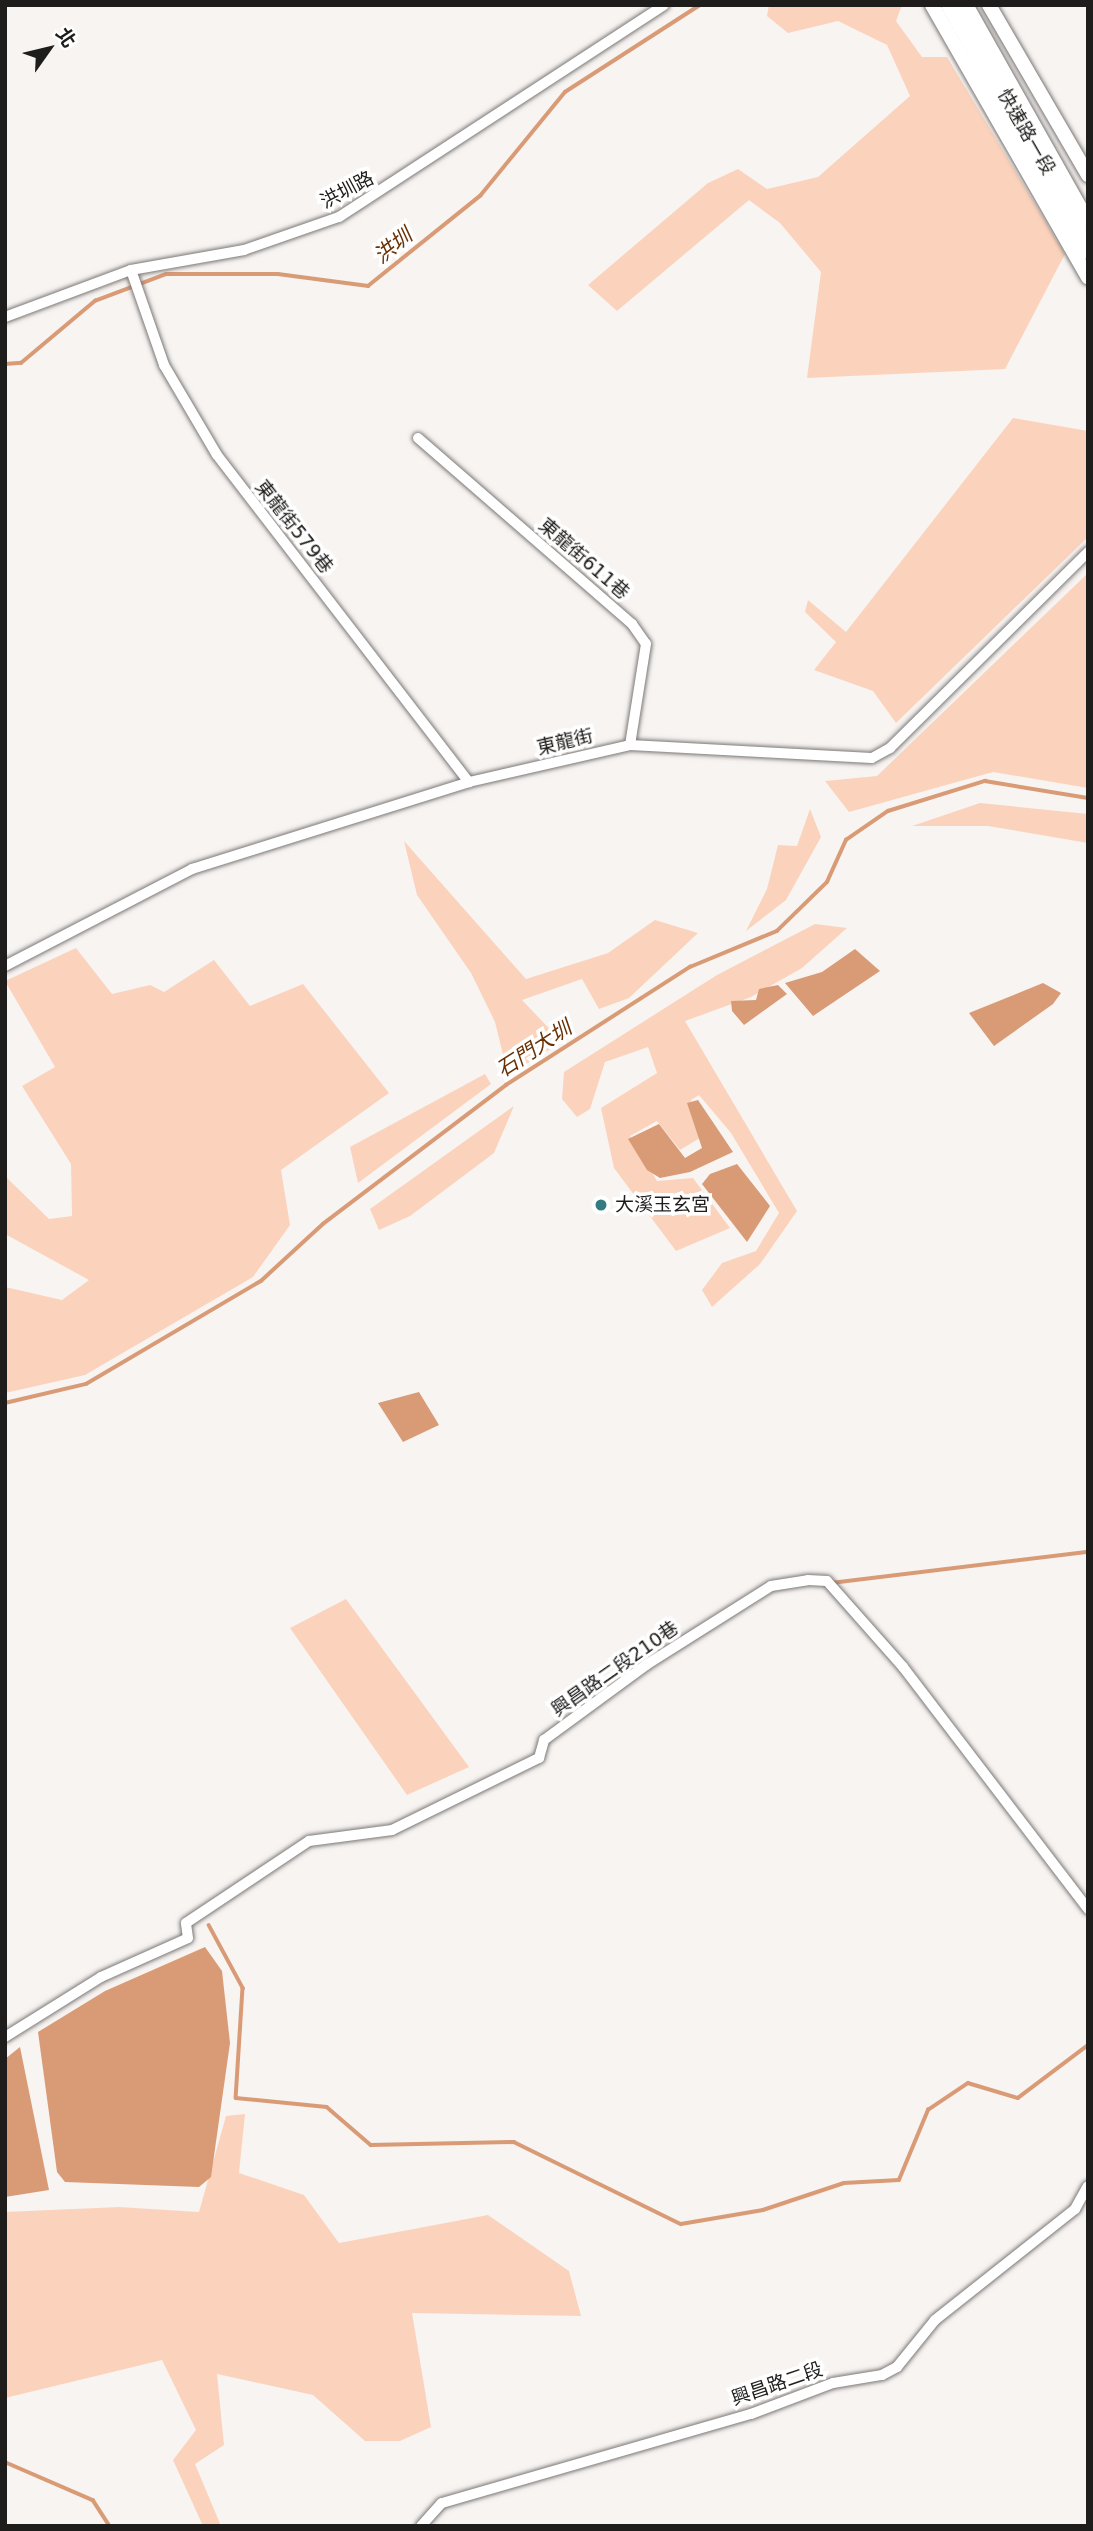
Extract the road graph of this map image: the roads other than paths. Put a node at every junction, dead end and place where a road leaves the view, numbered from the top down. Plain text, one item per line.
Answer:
1 (664, 5) edge
2 (932, 5) edge
3 (948, 5) edge
4 (965, 5) edge
5 (989, 5) edge
6 (1088, 175) edge
7 (1088, 223) edge
8 (1088, 251) edge
9 (131, 271) junction
10 (1088, 277) edge
11 (5, 317) edge
12 (418, 438) dead end
13 (1088, 552) edge
14 (630, 745) junction
15 (469, 782) junction
16 (5, 966) edge
17 (1088, 1909) edge
18 (5, 2037) edge
19 (1088, 2186) edge
20 (421, 2526) edge

1 - 9 street, 洪圳路
2 - 10 main road, 快速路一段
3 - 8 highway
4 - 7 highway
5 - 6 main road, 快速路一段
9 - 11 street, 洪圳路
9 - 15 street, 東龍街579巷
12 - 14 street, 東龍街611巷
13 - 14 street, 東龍街
14 - 15 street, 東龍街
15 - 16 street, 東龍街
17 - 18 street, 興昌路二段210巷
19 - 20 street, 興昌路二段

